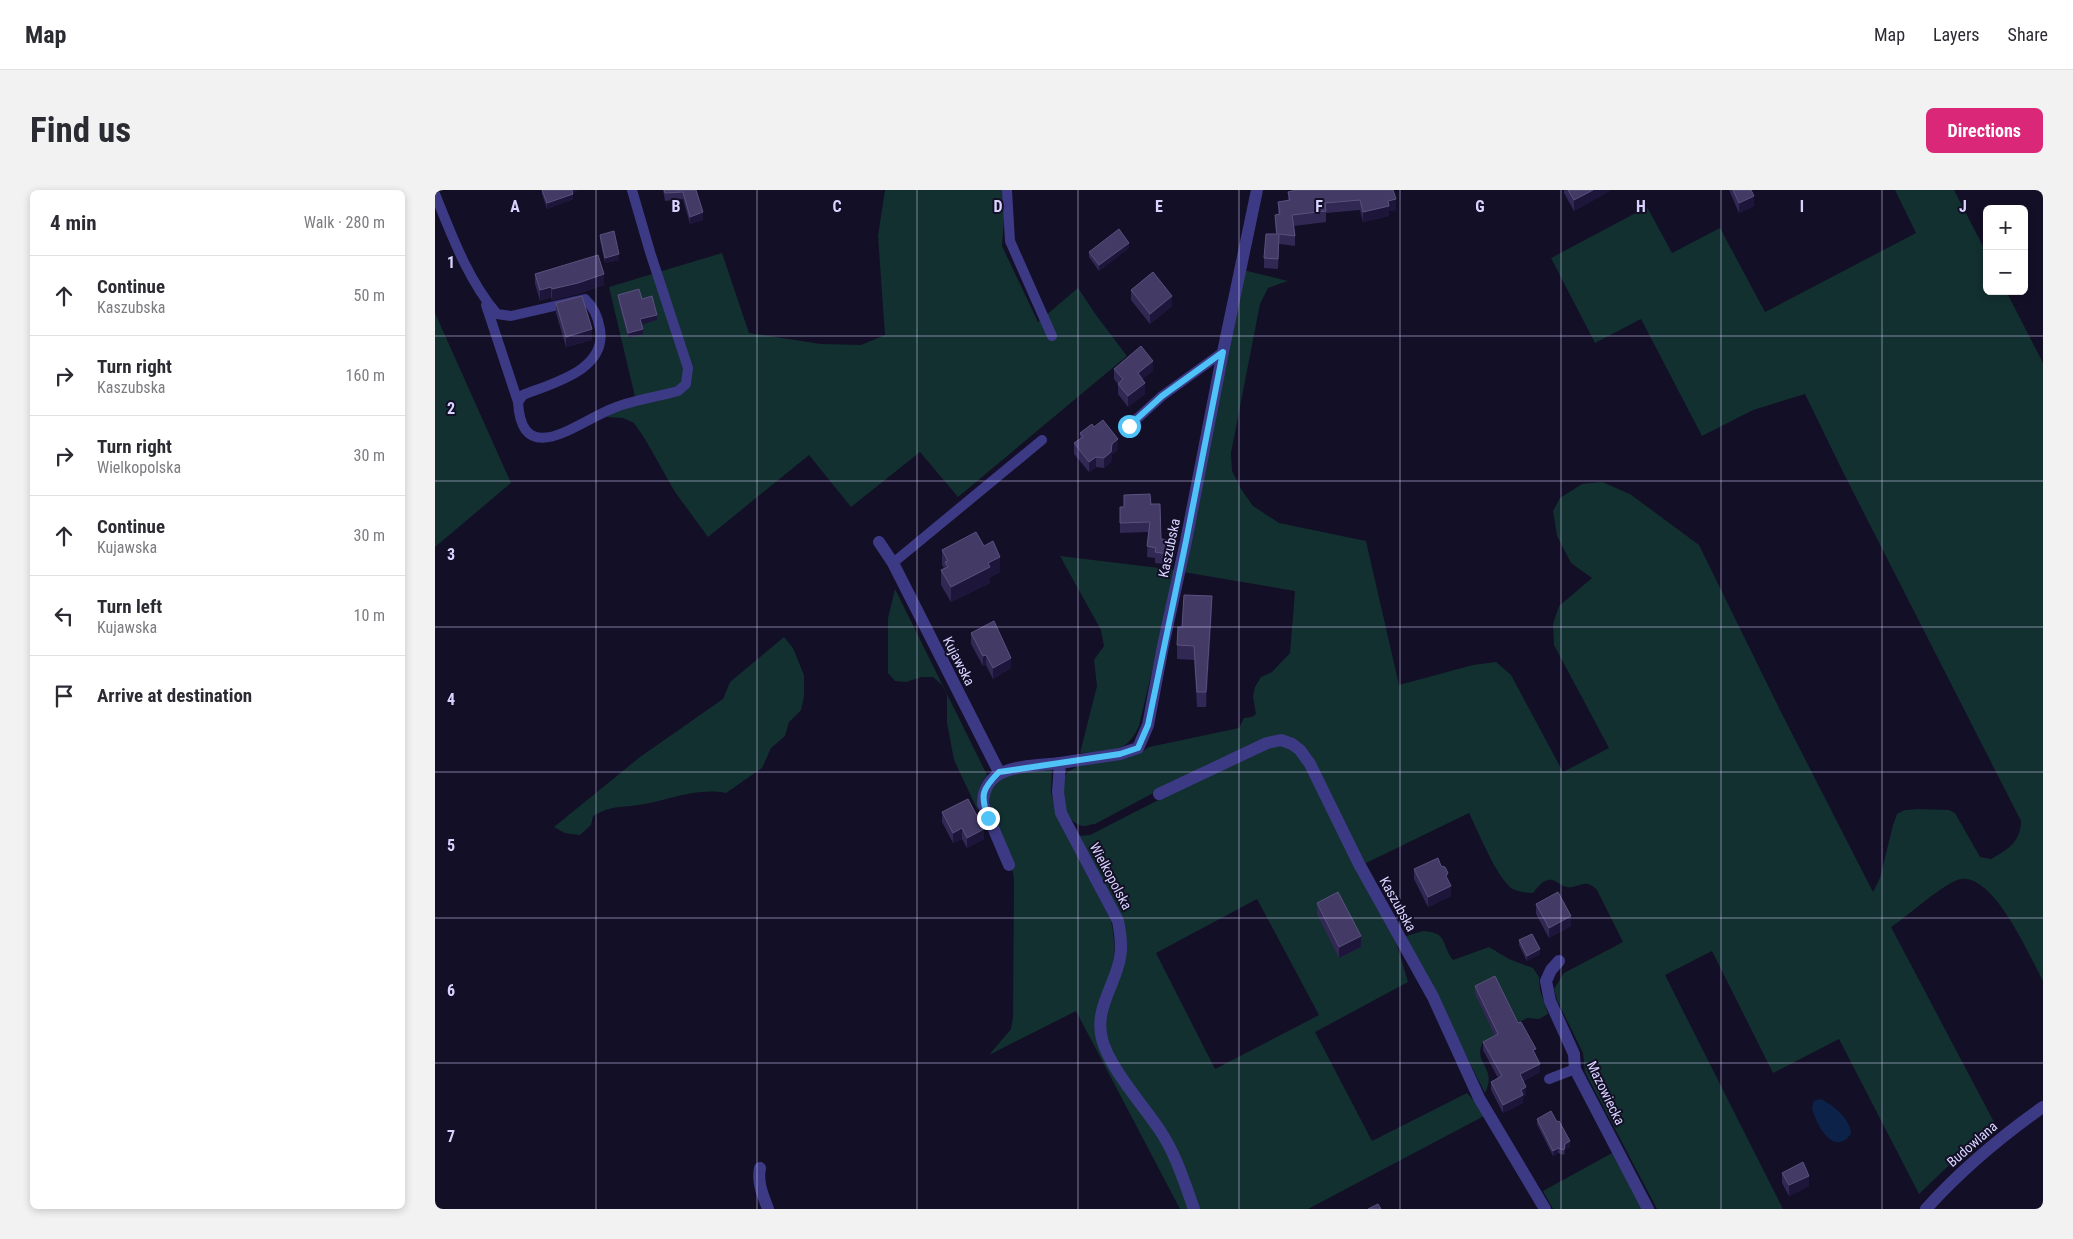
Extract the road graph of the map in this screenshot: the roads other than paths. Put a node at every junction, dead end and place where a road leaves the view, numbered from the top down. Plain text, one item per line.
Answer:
1 (632, 190) edge
2 (1007, 190) edge
3 (1257, 190) edge
4 (435, 194) edge
5 (484, 300) junction
6 (1052, 336) dead end
7 (1223, 352) junction
8 (518, 402) junction
9 (1129, 426) dead end
10 (1042, 440) dead end
11 (879, 542) dead end
12 (893, 563) junction
13 (1060, 763) junction
14 (999, 772) junction
15 (1159, 794) dead end
16 (1009, 865) dead end
17 (1559, 961) dead end
18 (1575, 1069) junction
19 (1549, 1080) dead end
20 (2043, 1107) edge
21 (760, 1168) dead end
22 (768, 1209) edge
23 (1194, 1209) edge
24 (1545, 1209) edge
25 (1648, 1209) edge
26 (1926, 1209) edge

1 - 8 lane
2 - 6 lane
3 - 7 street, Kaszubska
4 - 5 lane
5 - 8 lane
5 - 8 lane
7 - 9 lane
7 - 13 street, Kaszubska
10 - 12 lane
11 - 12 street, Kujawska
12 - 14 street, Kujawska
13 - 14 street
13 - 23 street, Wielkopolska
14 - 16 street
15 - 24 street, Kaszubska
17 - 18 street, Mazowiecka
18 - 19 lane
18 - 25 street, Mazowiecka
20 - 26 street, Budowlana
21 - 22 street

